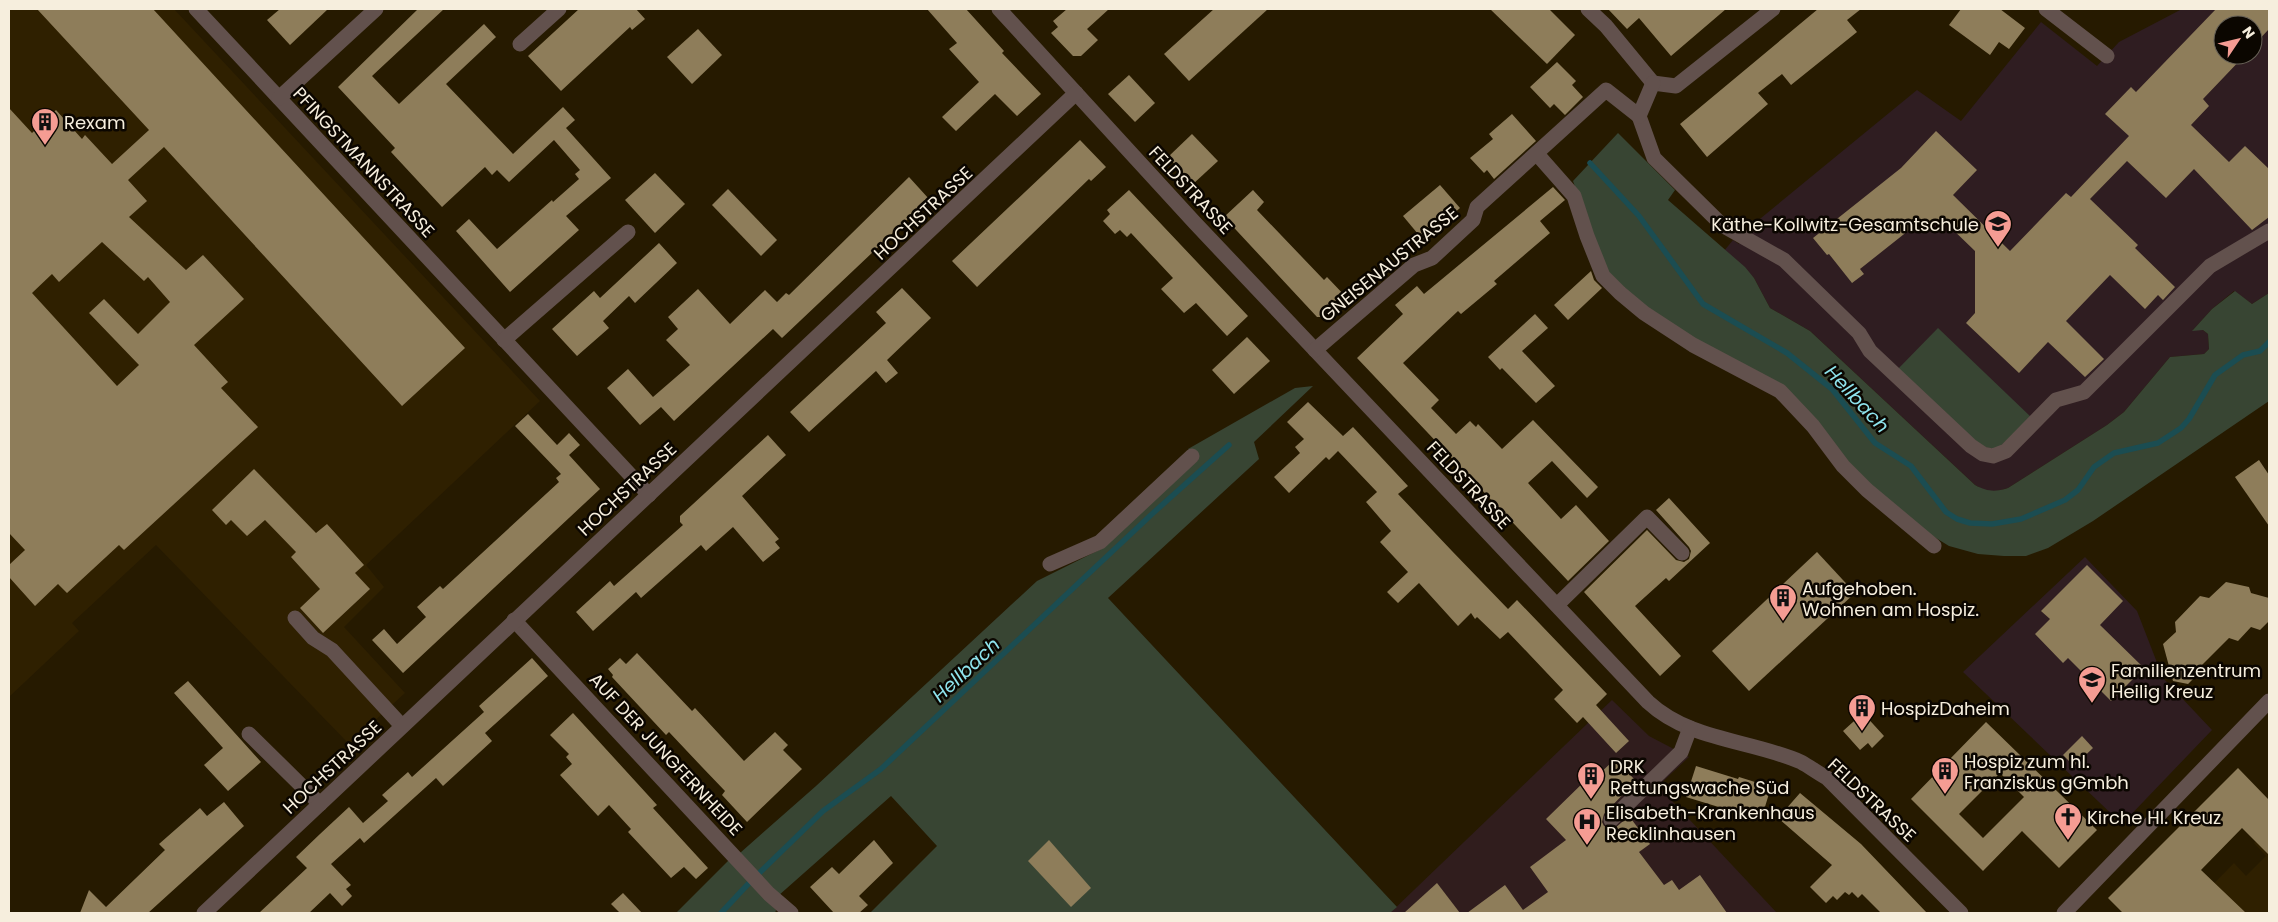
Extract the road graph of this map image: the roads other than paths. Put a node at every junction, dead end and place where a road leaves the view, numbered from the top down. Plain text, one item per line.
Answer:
1 (196, 9) edge
2 (376, 9) edge
3 (559, 9) edge
4 (999, 9) edge
5 (1588, 9) edge
6 (1773, 9) edge
7 (2046, 9) edge
8 (520, 44) dead end
9 (2107, 56) dead end
10 (1653, 83) junction
11 (1076, 93) junction
12 (279, 98) junction
13 (1638, 116) junction
14 (1537, 154) junction
15 (2269, 231) edge
16 (628, 232) dead end
17 (504, 340) junction
18 (1315, 350) junction
19 (1192, 456) dead end
20 (648, 495) junction
21 (1934, 546) dead end
22 (1682, 553) dead end
23 (1050, 564) dead end
24 (1557, 605) junction
25 (295, 618) dead end
26 (514, 620) junction
27 (2269, 701) edge
28 (402, 726) junction
29 (1690, 728) junction
30 (249, 734) dead end
31 (320, 804) junction
32 (1612, 820) dead end
33 (204, 913) edge
34 (791, 913) edge
35 (1962, 913) edge
36 (2064, 913) edge

1 - 12 street, PFINGSTMANNSTRASSE
2 - 12 street
3 - 8 street
4 - 11 street, FELDSTRASSE
5 - 10 street
6 - 10 street
7 - 9 street
10 - 13 street
11 - 18 street, FELDSTRASSE
11 - 20 street, HOCHSTRASSE
12 - 17 street, PFINGSTMANNSTRASSE
13 - 14 street, GNEISENAUSTRASSE
13 - 15 street
14 - 18 street, GNEISENAUSTRASSE
14 - 21 street
16 - 17 street
17 - 20 street, PFINGSTMANNSTRASSE
18 - 24 street, FELDSTRASSE
19 - 23 street
20 - 26 street, HOCHSTRASSE
22 - 24 street
24 - 29 street, FELDSTRASSE
25 - 28 street
26 - 28 street, HOCHSTRASSE
26 - 34 street, AUF DER JUNGFERNHEIDE
27 - 36 street
28 - 31 street, HOCHSTRASSE
29 - 32 street
29 - 35 street, FELDSTRASSE
30 - 31 street
31 - 33 street, HOCHSTRASSE

